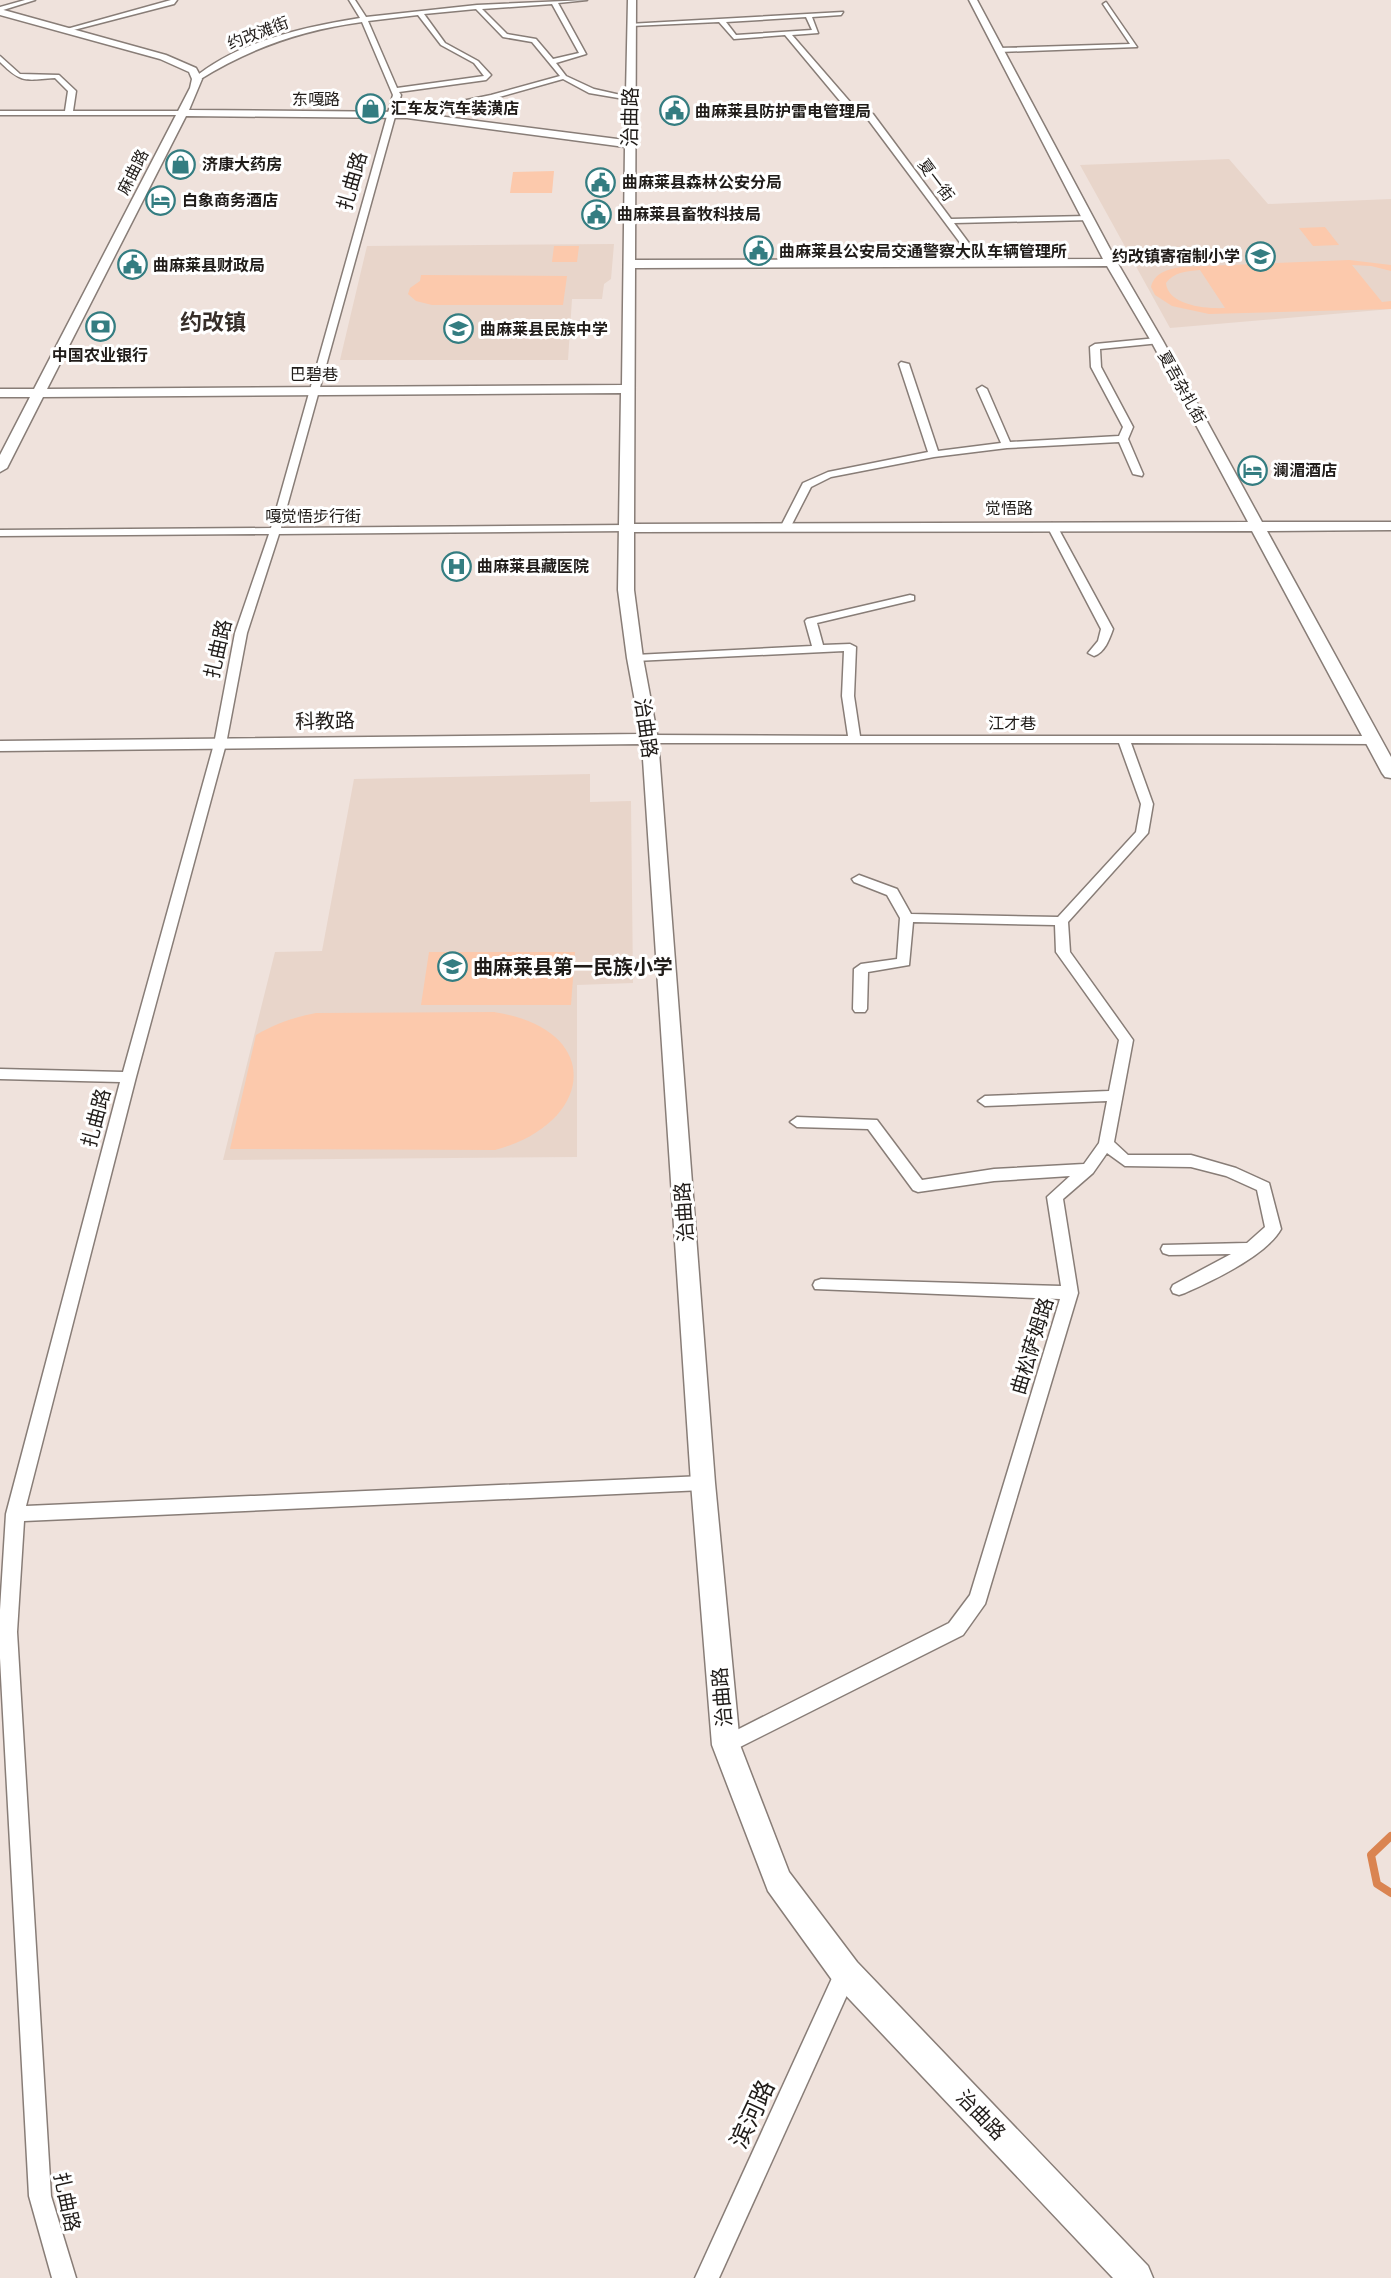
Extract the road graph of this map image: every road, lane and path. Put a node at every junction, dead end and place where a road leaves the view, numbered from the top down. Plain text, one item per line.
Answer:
1 (32, 0) edge
2 (174, 0) edge
3 (352, 0) edge
4 (584, 0) edge
5 (632, 0) edge
6 (973, 0) edge
7 (554, 1) edge
8 (479, 3) edge
9 (1106, 4) dead end
10 (0, 10) edge
11 (420, 13) junction
12 (841, 13) dead end
13 (13, 15) junction
14 (808, 15) junction
15 (0, 19) edge
16 (364, 19) junction
17 (722, 20) junction
18 (631, 24) junction
19 (66, 30) junction
20 (787, 33) junction
21 (999, 50) junction
22 (0, 58) edge
23 (550, 62) junction
24 (564, 77) junction
25 (197, 79) junction
26 (396, 90) junction
27 (630, 98) junction
28 (69, 111) junction
29 (0, 113) edge
30 (182, 113) junction
31 (400, 115) junction
32 (630, 144) junction
33 (1088, 218) junction
34 (949, 221) junction
35 (979, 262) junction
36 (1111, 262) junction
37 (629, 264) junction
38 (1157, 341) junction
39 (904, 364) dead end
40 (628, 389) junction
41 (982, 389) dead end
42 (315, 390) junction
43 (0, 393) edge
44 (39, 393) junction
45 (1124, 439) junction
46 (1007, 445) junction
47 (934, 454) junction
48 (0, 468) edge
49 (1138, 474) dead end
50 (786, 526) junction
51 (1052, 526) junction
52 (1258, 526) junction
53 (1391, 526) edge
54 (627, 528) junction
55 (275, 531) junction
56 (0, 534) edge
57 (910, 598) dead end
58 (818, 649) junction
59 (1094, 654) dead end
60 (635, 658) junction
61 (650, 739) junction
62 (1123, 739) junction
63 (855, 740) junction
64 (1374, 740) junction
65 (220, 744) junction
66 (0, 746) edge
67 (1391, 773) edge
68 (859, 879) dead end
69 (907, 918) junction
70 (1061, 921) junction
71 (860, 1009) dead end
72 (0, 1074) edge
73 (129, 1077) junction
74 (1110, 1096) dead end
75 (985, 1101) dead end
76 (797, 1122) dead end
77 (1106, 1144) junction
78 (1088, 1169) junction
79 (1245, 1248) dead end
80 (1169, 1249) dead end
81 (821, 1285) dead end
82 (1179, 1289) dead end
83 (1070, 1293) junction
84 (703, 1484) junction
85 (15, 1514) junction
86 (4, 1633) edge
87 (726, 1745) junction
88 (846, 1973) junction
89 (64, 2278) edge
90 (707, 2278) edge
91 (1136, 2278) edge

1 - 10 street
2 - 19 street
3 - 16 street
4 - 7 street, 约改滩街
5 - 18 main road, 治曲路
6 - 21 main road, 夏吾杂扎街
7 - 8 street, 约改滩街
7 - 23 street
8 - 11 street, 约改滩街
8 - 23 street
9 - 21 street
10 - 13 main road
11 - 16 street, 约改滩街
11 - 26 street
12 - 14 street
13 - 15 street
13 - 19 main road
14 - 17 street
14 - 20 street
16 - 25 street, 约改滩街
16 - 26 street
17 - 18 street
17 - 20 street
18 - 27 main road, 治曲路
19 - 25 main road
20 - 34 street, 夏一街
21 - 33 main road, 夏吾杂扎街
22 - 28 street
23 - 24 street
24 - 27 street
24 - 31 street
25 - 30 main road, 麻曲路
26 - 31 street, 扎曲路
27 - 32 main road, 治曲路
28 - 29 street, 东嘎路
28 - 30 street, 东嘎路
30 - 31 main road, 东嘎路
30 - 44 main road, 麻曲路
31 - 32 main road, 东嘎路
31 - 42 street, 扎曲路
32 - 37 main road, 治曲路
33 - 34 street
33 - 36 main road, 夏吾杂扎街
34 - 35 street, 夏一街
35 - 36 main road
35 - 37 main road
36 - 38 main road, 夏吾杂扎街
37 - 40 main road, 治曲路
38 - 45 street
38 - 52 main road, 夏吾杂扎街
39 - 47 street
40 - 42 main road, 巴碧巷
40 - 54 main road, 治曲路
41 - 46 street
42 - 44 main road, 巴碧巷
42 - 55 street, 扎曲路
43 - 44 main road, 巴碧巷
44 - 48 main road, 麻曲路
45 - 46 street
45 - 49 street
46 - 47 street
47 - 50 street
50 - 51 main road, 觉悟路
50 - 54 main road, 觉悟路
51 - 52 main road, 觉悟路
51 - 59 street
52 - 53 main road, 觉悟路
52 - 64 main road, 夏吾杂扎街
54 - 55 street, 嘎觉悟步行街
54 - 60 main road, 治曲路
55 - 56 street, 嘎觉悟步行街
55 - 65 street, 扎曲路
57 - 58 street
58 - 60 street
58 - 63 street
60 - 61 main road, 治曲路
61 - 63 street, 江才巷
61 - 65 main road, 科教路
61 - 84 main road, 治曲路
62 - 63 street, 江才巷
62 - 64 street, 江才巷
62 - 70 street
64 - 67 main road, 夏吾杂扎街
65 - 66 main road, 科教路
65 - 73 street, 扎曲路
68 - 69 street
69 - 70 street
69 - 71 street
70 - 77 street, 曲松萨姆路
72 - 73 street
73 - 85 street, 扎曲路
74 - 75 street
76 - 78 street
77 - 78 street, 曲松萨姆路
77 - 82 street
78 - 83 street, 曲松萨姆路
79 - 80 street
81 - 83 street
83 - 87 street, 曲松萨姆路
84 - 85 street
84 - 87 main road, 治曲路
85 - 86 street, 扎曲路
86 - 89 street, 扎曲路
87 - 88 main road, 治曲路
88 - 90 street, 滨河路
88 - 91 main road, 治曲路

